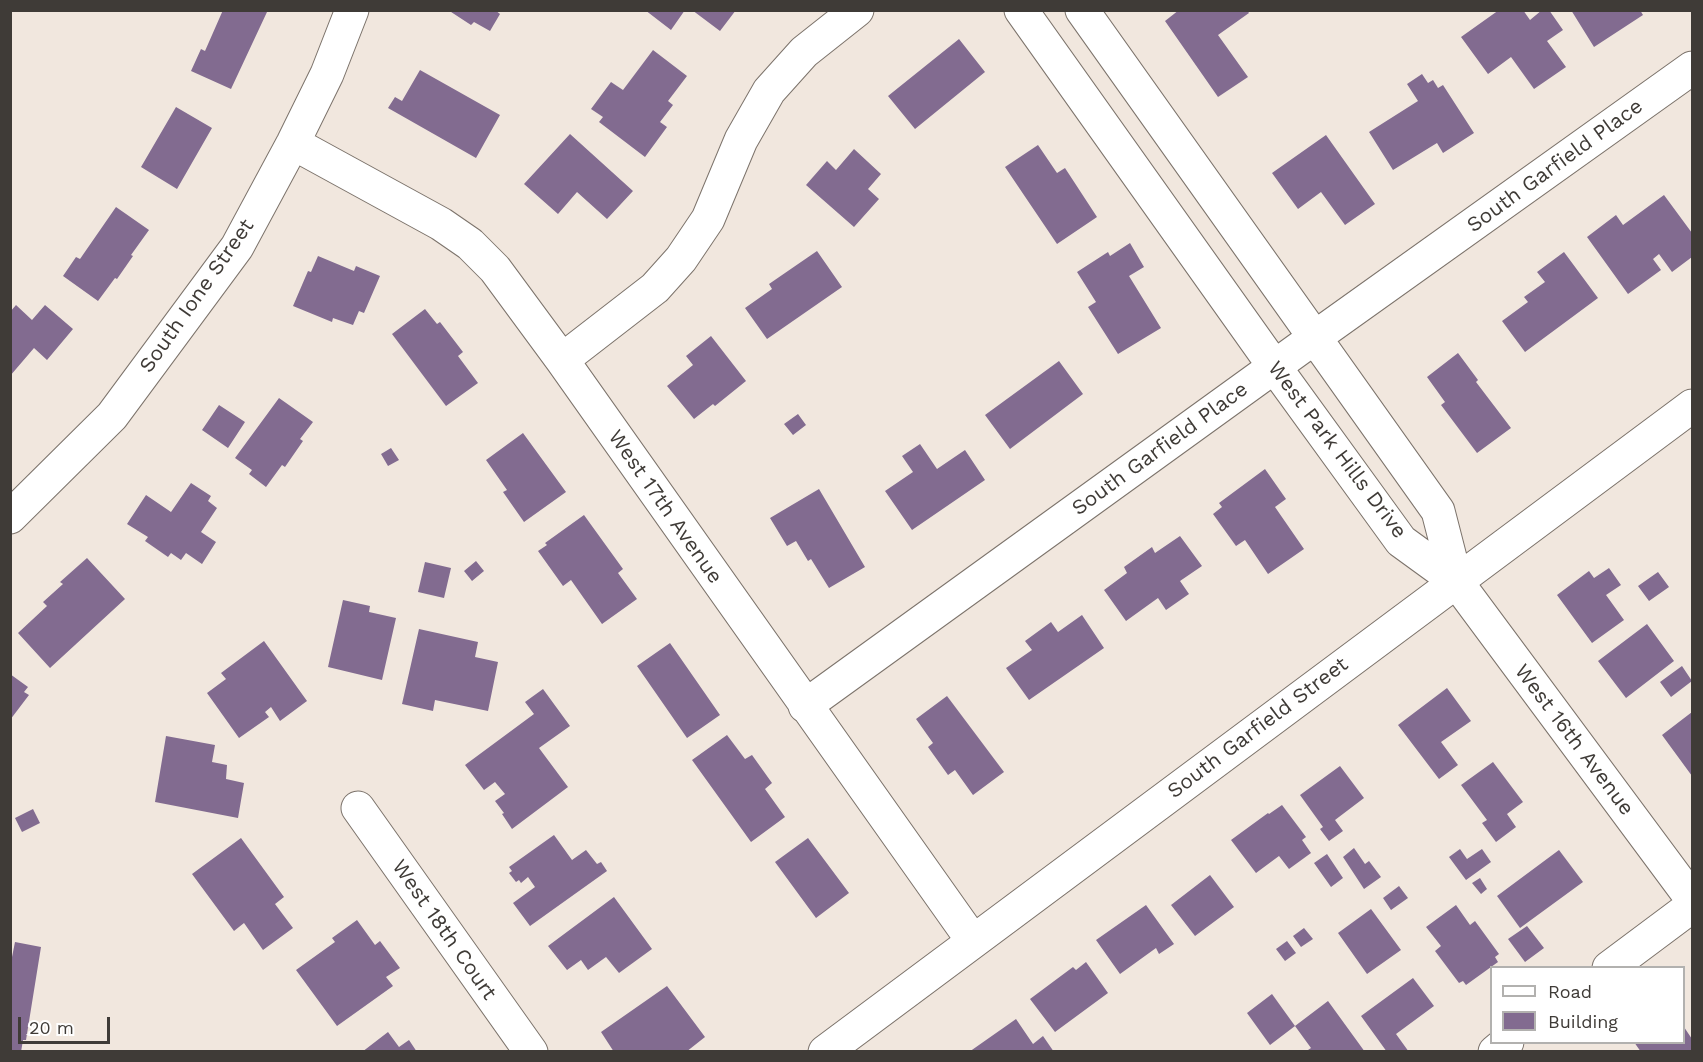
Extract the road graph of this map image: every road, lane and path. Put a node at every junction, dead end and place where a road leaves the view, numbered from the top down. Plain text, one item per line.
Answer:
1 (352, 10) edge
2 (857, 10) edge
3 (1082, 10) edge
4 (1035, 16) edge
5 (1692, 68) edge
6 (293, 143) junction
7 (1314, 338) junction
8 (562, 360) junction
9 (1274, 366) junction
10 (1692, 406) edge
11 (10, 518) edge
12 (1456, 581) junction
13 (805, 706) junction
14 (358, 808) dead end
15 (1692, 899) edge
16 (1692, 906) edge
17 (973, 941) junction
18 (1612, 966) edge
19 (531, 1052) edge
20 (825, 1052) edge

1 - 6 street, South Ione Street
2 - 8 street
3 - 7 street, West Park Hills Drive
4 - 9 street, West Park Hills Drive
5 - 7 street, South Garfield Place
6 - 8 street, West 17th Avenue
6 - 11 street, South Ione Street
7 - 9 street, South Garfield Place
7 - 12 street, West Park Hills Drive
8 - 13 street, West 17th Avenue
9 - 12 street, West Park Hills Drive
9 - 13 street, South Garfield Place
10 - 12 street, South Garfield Street
12 - 15 street, West 16th Avenue
12 - 17 street, South Garfield Street
13 - 17 street, West 17th Avenue
14 - 19 street, West 18th Court
16 - 18 street
17 - 20 street, South Garfield Street

